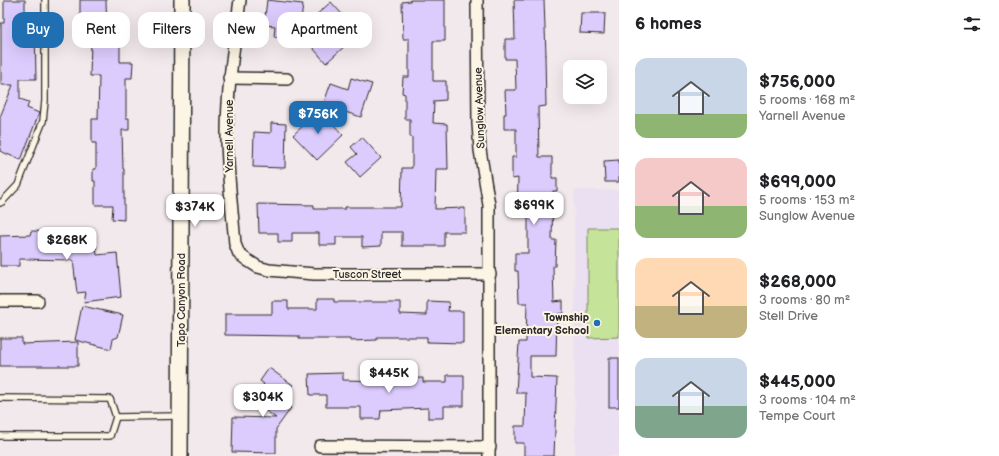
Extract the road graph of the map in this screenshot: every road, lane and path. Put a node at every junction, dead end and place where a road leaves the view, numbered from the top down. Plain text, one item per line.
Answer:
1 (45, 0) edge
2 (182, 0) edge
3 (240, 0) edge
4 (477, 0) edge
5 (229, 78) junction
6 (287, 79) dead end
7 (0, 203) edge
8 (247, 260) joint
9 (490, 274) junction
10 (0, 301) edge
11 (38, 301) dead end
12 (0, 398) edge
13 (180, 416) junction
14 (116, 417) junction
15 (0, 436) edge
16 (320, 446) dead end
17 (489, 451) edge
18 (180, 456) edge

1 - 7 lane
2 - 13 main road, Tapo Canyon Road
3 - 5 street, Yarnell Avenue
4 - 9 street, Sunglow Avenue
5 - 6 street
5 - 8 street, Yarnell Avenue
8 - 9 street, Tuscon Street
9 - 17 street, Sunglow Avenue
10 - 11 street
12 - 14 lane
13 - 14 lane
13 - 18 main road, Tapo Canyon Road
14 - 15 lane
16 - 17 street

